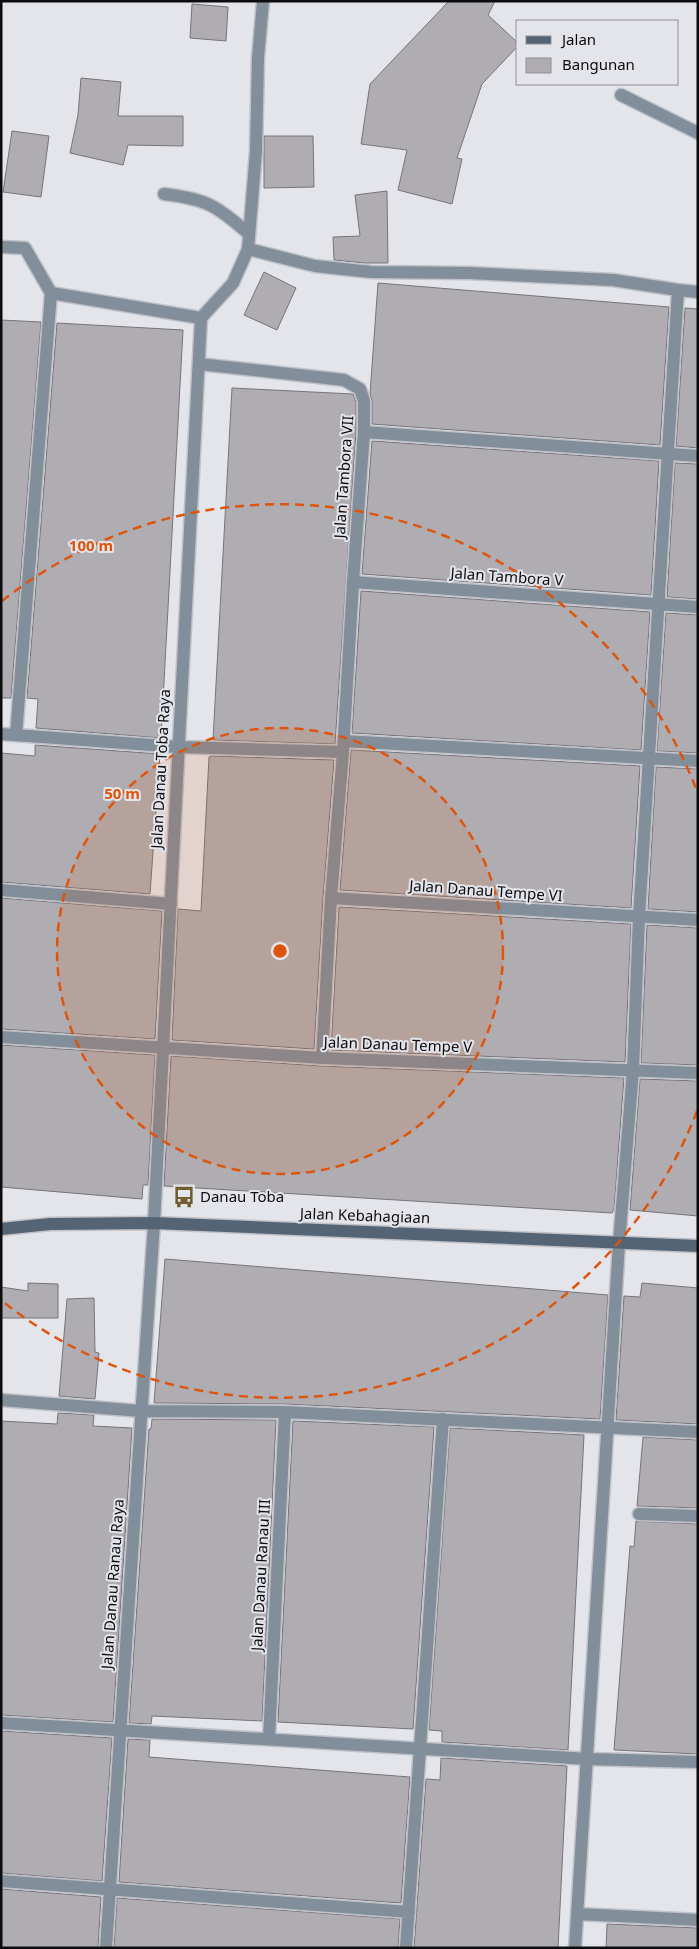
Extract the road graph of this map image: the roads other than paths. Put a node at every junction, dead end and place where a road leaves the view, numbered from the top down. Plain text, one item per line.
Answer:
1 (263, 1) edge
2 (621, 95) dead end
3 (698, 134) edge
4 (164, 194) dead end
5 (249, 234) junction
6 (1, 246) edge
7 (248, 249) junction
8 (678, 290) junction
9 (698, 292) edge
10 (50, 293) junction
11 (201, 318) junction
12 (199, 364) junction
13 (364, 432) junction
14 (668, 454) junction
15 (698, 456) edge
16 (353, 582) junction
17 (658, 605) junction
18 (698, 607) edge
19 (1, 734) edge
20 (16, 735) junction
21 (344, 746) junction
22 (179, 747) junction
23 (649, 757) junction
24 (698, 761) edge
25 (1, 890) edge
26 (331, 898) junction
27 (170, 904) junction
28 (639, 917) junction
29 (698, 920) edge
30 (1, 1037) edge
31 (163, 1048) junction
32 (322, 1058) junction
33 (633, 1070) junction
34 (698, 1073) edge
35 (154, 1223) junction
36 (1, 1230) edge
37 (619, 1243) junction
38 (698, 1246) edge
39 (1, 1400) edge
40 (141, 1411) junction
41 (285, 1412) junction
42 (443, 1419) junction
43 (608, 1428) junction
44 (698, 1432) edge
45 (639, 1514) dead end
46 (698, 1516) edge
47 (1, 1723) edge
48 (120, 1730) junction
49 (269, 1739) junction
50 (420, 1749) junction
51 (588, 1759) junction
52 (698, 1762) edge
53 (1, 1881) edge
54 (111, 1890) junction
55 (408, 1912) junction
56 (578, 1914) junction
57 (698, 1920) edge
58 (106, 1948) edge
59 (406, 1948) edge
60 (575, 1948) edge

1 - 5 street
2 - 3 street
4 - 5 street
5 - 7 street
6 - 10 street
7 - 8 street
7 - 11 street
8 - 9 street
8 - 14 street
10 - 11 street
10 - 20 street
11 - 12 street, Jalan Danau Toba Raya
12 - 13 street, Jalan Tambora VII
12 - 22 street, Jalan Danau Toba Raya
13 - 14 street
13 - 16 street, Jalan Tambora VII
14 - 15 street
14 - 17 street
16 - 17 street, Jalan Tambora V
16 - 21 street, Jalan Tambora VII
17 - 18 street, Jalan Tambora V
17 - 23 street
19 - 20 street
20 - 22 street
21 - 22 street
21 - 23 street
21 - 26 street, Jalan Tambora VII
22 - 27 street, Jalan Danau Toba Raya
23 - 24 street
23 - 28 street
25 - 27 street
26 - 28 street, Jalan Danau Tempe VI
26 - 32 street, Jalan Tambora VII
27 - 31 street, Jalan Danau Toba Raya
28 - 29 street, Jalan Danau Tempe VI
28 - 33 street
30 - 31 street, Jalan Danau Tempe V
31 - 32 street, Jalan Danau Tempe V
31 - 35 street, Jalan Danau Toba Raya
32 - 33 street, Jalan Danau Tempe V
33 - 34 street, Jalan Danau Tempe V
33 - 37 street
35 - 36 street, Jalan Kebahagiaan
35 - 37 street, Jalan Kebahagiaan
35 - 40 street, Jalan Danau Ranau Raya
37 - 38 street, Jalan Kebahagiaan
37 - 43 street
39 - 40 street
40 - 41 street
40 - 48 street, Jalan Danau Ranau Raya
41 - 42 street
41 - 49 street, Jalan Danau Ranau III
42 - 43 street
42 - 50 street
43 - 44 street
43 - 51 street
45 - 46 street
47 - 48 street
48 - 49 street
48 - 54 street, Jalan Danau Ranau Raya
49 - 50 street
50 - 51 street
50 - 55 street
51 - 52 street
51 - 56 street
53 - 54 street
54 - 55 street
54 - 58 street, Jalan Danau Ranau Raya
55 - 59 street
56 - 57 street
56 - 60 street

